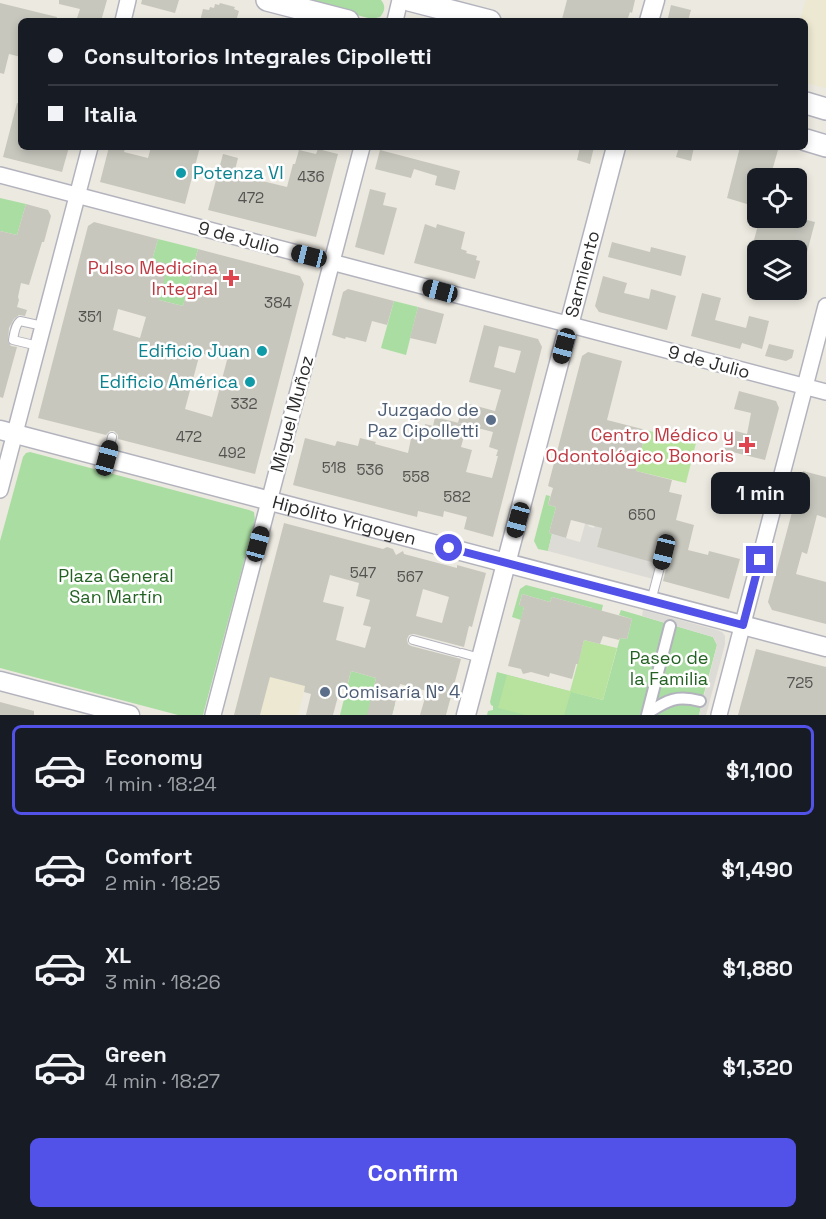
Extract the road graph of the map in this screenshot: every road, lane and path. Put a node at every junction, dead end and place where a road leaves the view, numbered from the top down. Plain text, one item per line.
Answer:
1 (128, 0) edge
2 (267, 0) edge
3 (400, 0) edge
4 (409, 0) edge
5 (655, 0) edge
6 (124, 18) edge
7 (336, 18) edge
8 (396, 18) edge
9 (478, 18) edge
10 (650, 18) edge
11 (808, 104) edge
12 (826, 109) edge
13 (808, 141) edge
14 (826, 146) edge
15 (89, 150) edge
16 (361, 150) edge
17 (615, 150) edge
18 (0, 175) edge
19 (77, 195) junction
20 (332, 262) junction
21 (826, 306) edge
22 (569, 325) junction
23 (43, 326) junction
24 (38, 346) junction
25 (805, 387) junction
26 (826, 392) edge
27 (7, 432) edge
28 (112, 437) dead end
29 (107, 458) junction
30 (0, 490) edge
31 (269, 501) junction
32 (664, 552) dead end
33 (507, 563) junction
34 (651, 601) junction
35 (743, 625) junction
36 (670, 626) dead end
37 (413, 640) dead end
38 (826, 646) edge
39 (481, 658) junction
40 (0, 681) edge
41 (700, 701) dead end
42 (652, 713) edge
43 (130, 715) edge
44 (213, 715) edge
45 (466, 715) edge
46 (719, 715) edge

1 - 6 street
2 - 7 main road
3 - 8 street
4 - 9 main road
5 - 10 street
11 - 12 main road
13 - 14 main road
15 - 19 street
16 - 20 street, Miguel Muñoz
17 - 22 street, Sarmiento
18 - 19 street, 9 de Julio
19 - 20 street, 9 de Julio
19 - 23 street
20 - 22 street, 9 de Julio
20 - 31 street, Miguel Muñoz
21 - 25 street
22 - 25 street, 9 de Julio
22 - 33 street, Sarmiento
23 - 24 street
23 - 24 lane
24 - 27 street
25 - 26 street, 9 de Julio
25 - 35 street
27 - 29 street, Hipólito Yrigoyen
27 - 30 street
28 - 29 lane
29 - 31 street, Hipólito Yrigoyen
31 - 33 street, Hipólito Yrigoyen
31 - 44 street, Miguel Muñoz
32 - 34 lane
33 - 34 street, Hipólito Yrigoyen
33 - 39 street, Sarmiento
34 - 35 street, Hipólito Yrigoyen
35 - 38 street, Hipólito Yrigoyen
35 - 46 street
36 - 42 street
37 - 39 lane
39 - 45 street, Sarmiento
40 - 43 street
41 - 42 street

